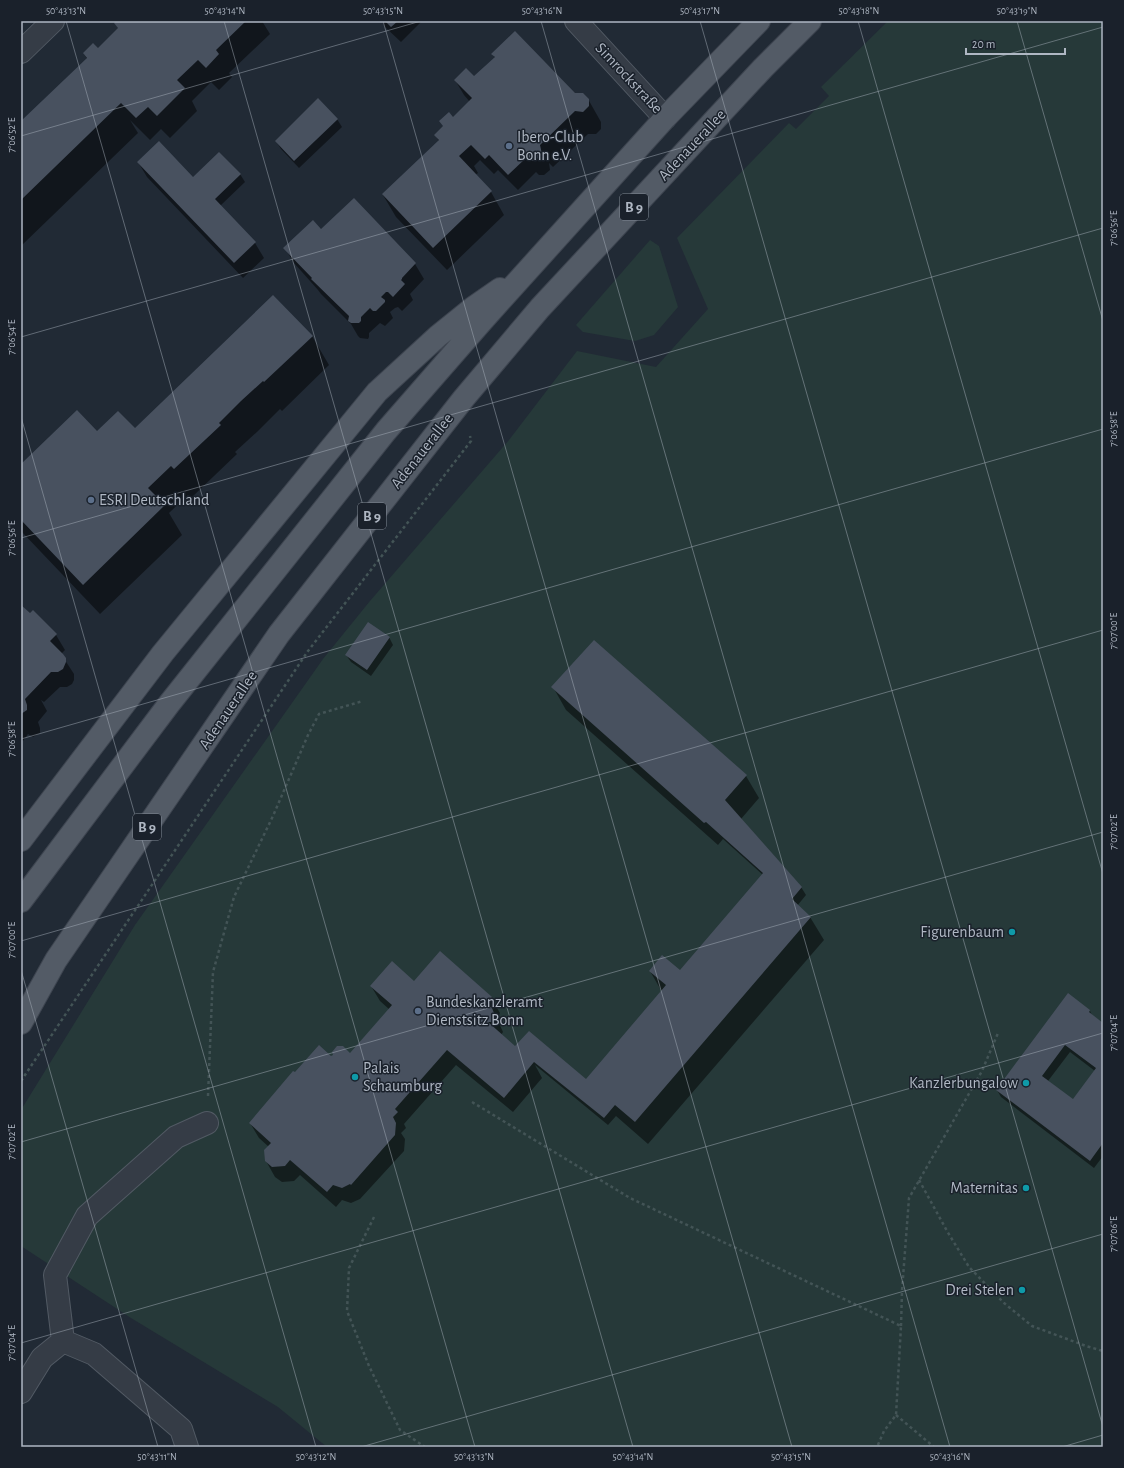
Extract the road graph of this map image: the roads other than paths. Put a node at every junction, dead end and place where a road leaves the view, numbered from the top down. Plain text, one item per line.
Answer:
1 (53, 21) edge
2 (576, 21) edge
3 (759, 21) edge
4 (810, 21) edge
5 (21, 52) edge
6 (666, 118) junction
7 (532, 266) junction
8 (21, 840) edge
9 (21, 901) edge
10 (21, 1023) edge
11 (207, 1123) road end
12 (63, 1341) junction
13 (21, 1392) edge
14 (188, 1447) edge

1 - 5 street
2 - 6 street, Simrockstraße
3 - 6 main road, B 9
4 - 10 main road, Adenauerallee / B 9
6 - 7 main road, B 9
7 - 8 main road
7 - 9 main road, B 9
11 - 12 street
12 - 13 street
12 - 14 street

